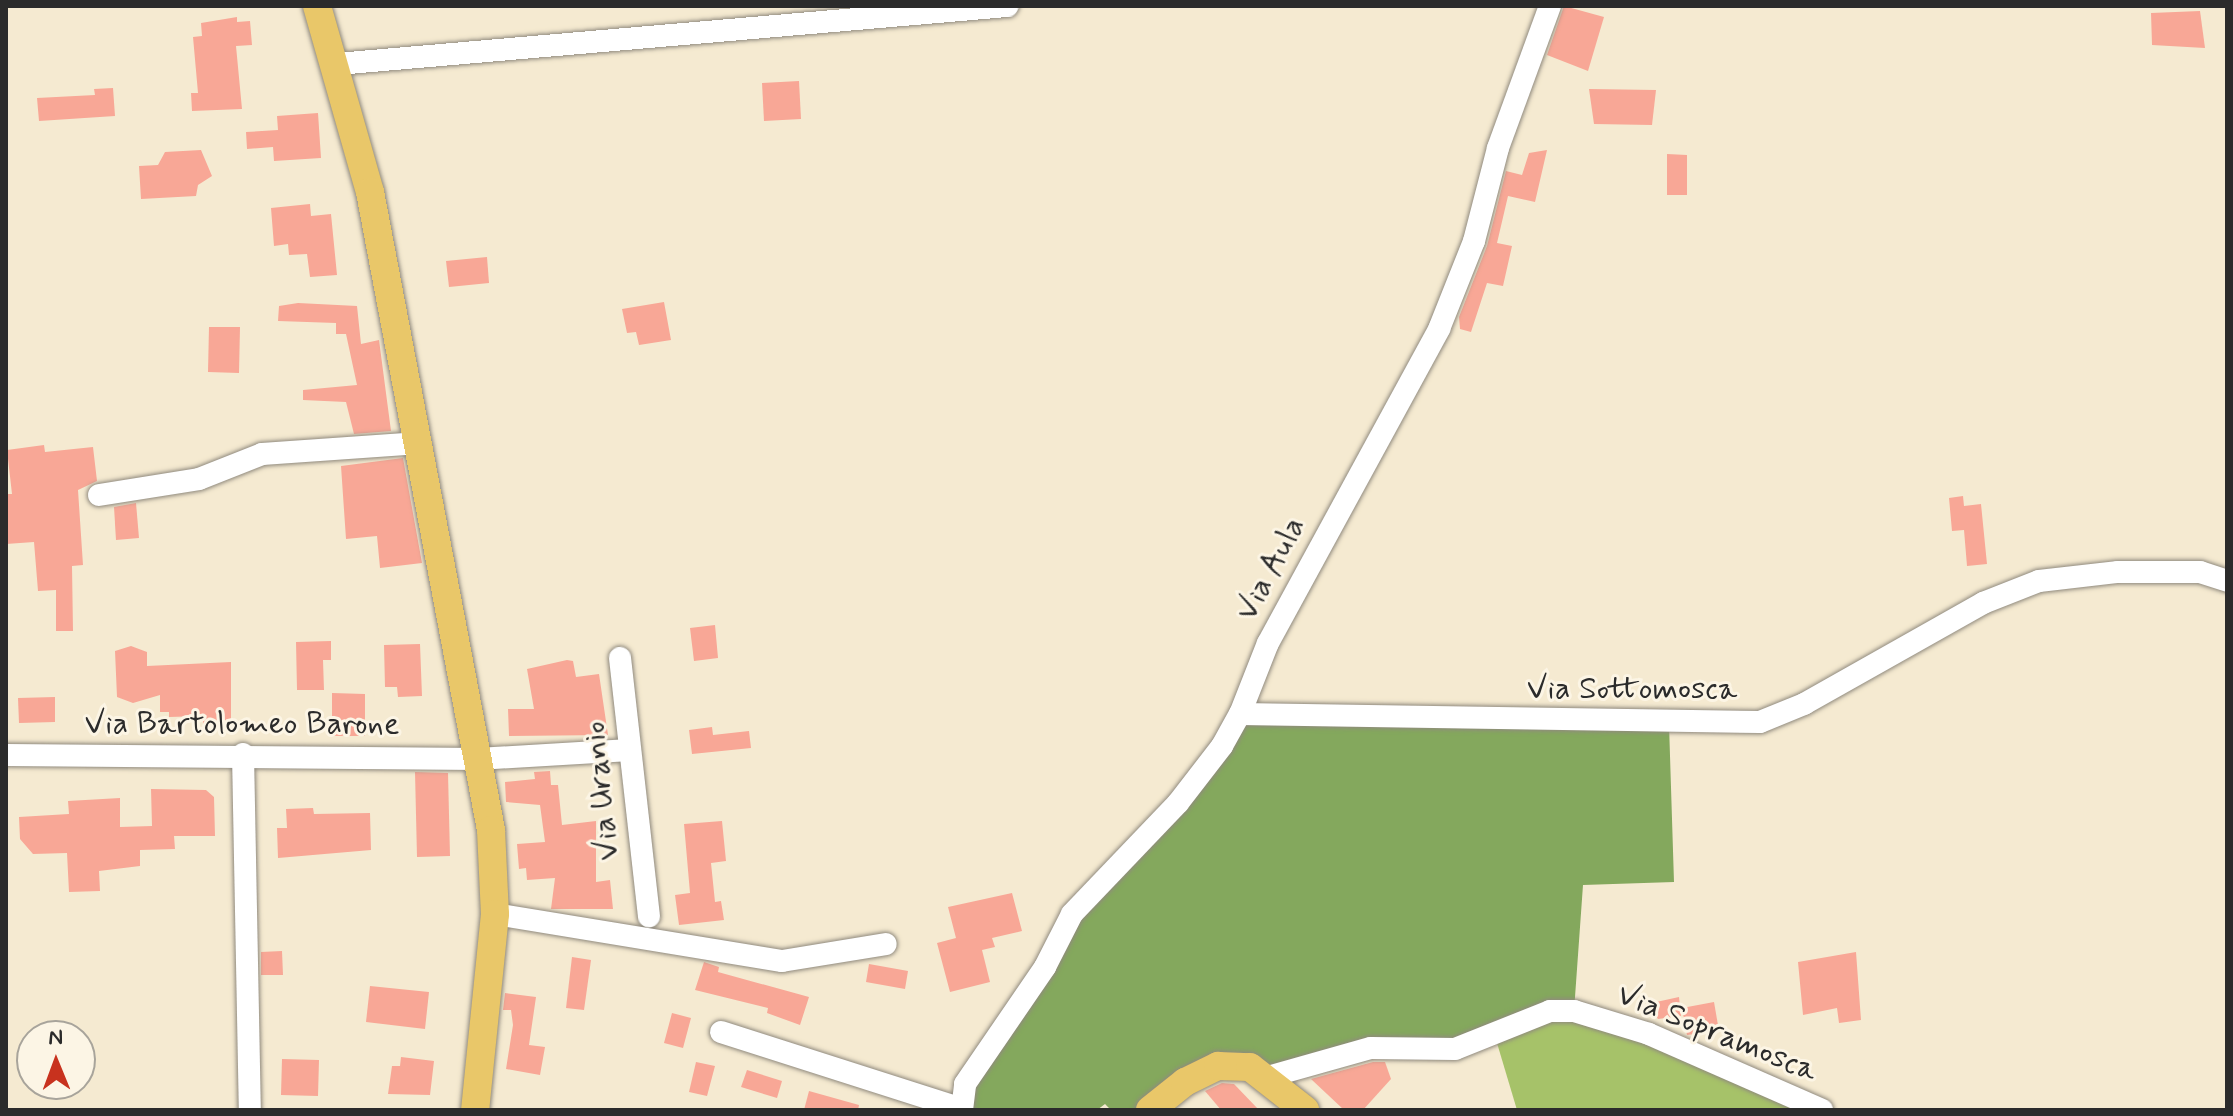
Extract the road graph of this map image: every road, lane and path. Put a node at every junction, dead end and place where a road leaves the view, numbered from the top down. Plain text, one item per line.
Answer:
1 (317, 6) edge
2 (1007, 6) edge
3 (1550, 6) edge
4 (337, 64) junction
5 (420, 443) junction
6 (99, 495) dead end
7 (2227, 581) edge
8 (620, 658) dead end
9 (1240, 714) junction
10 (630, 750) junction
11 (243, 754) junction
12 (6, 755) edge
13 (478, 759) junction
14 (495, 914) junction
15 (649, 916) dead end
16 (886, 944) dead end
17 (721, 1032) dead end
18 (1264, 1078) junction
19 (962, 1109) edge
20 (250, 1110) edge
21 (475, 1110) edge
22 (1150, 1110) edge
23 (1305, 1110) edge
24 (1822, 1110) edge

1 - 4 main road
2 - 4 street
3 - 9 street, Via Aula
4 - 5 main road
5 - 6 street
5 - 13 main road
7 - 9 street, Via Sottomosca
8 - 10 street, Via Uranio
9 - 19 street, Via Aula
10 - 13 street, Via Bartolomeo Barone
10 - 15 street, Via Uranio
11 - 12 street, Via Bartolomeo Barone
11 - 13 street, Via Bartolomeo Barone
11 - 20 street
13 - 14 main road
14 - 16 street
14 - 21 main road
17 - 19 street
18 - 22 main road
18 - 23 main road
18 - 24 street, Via Sopramosca

